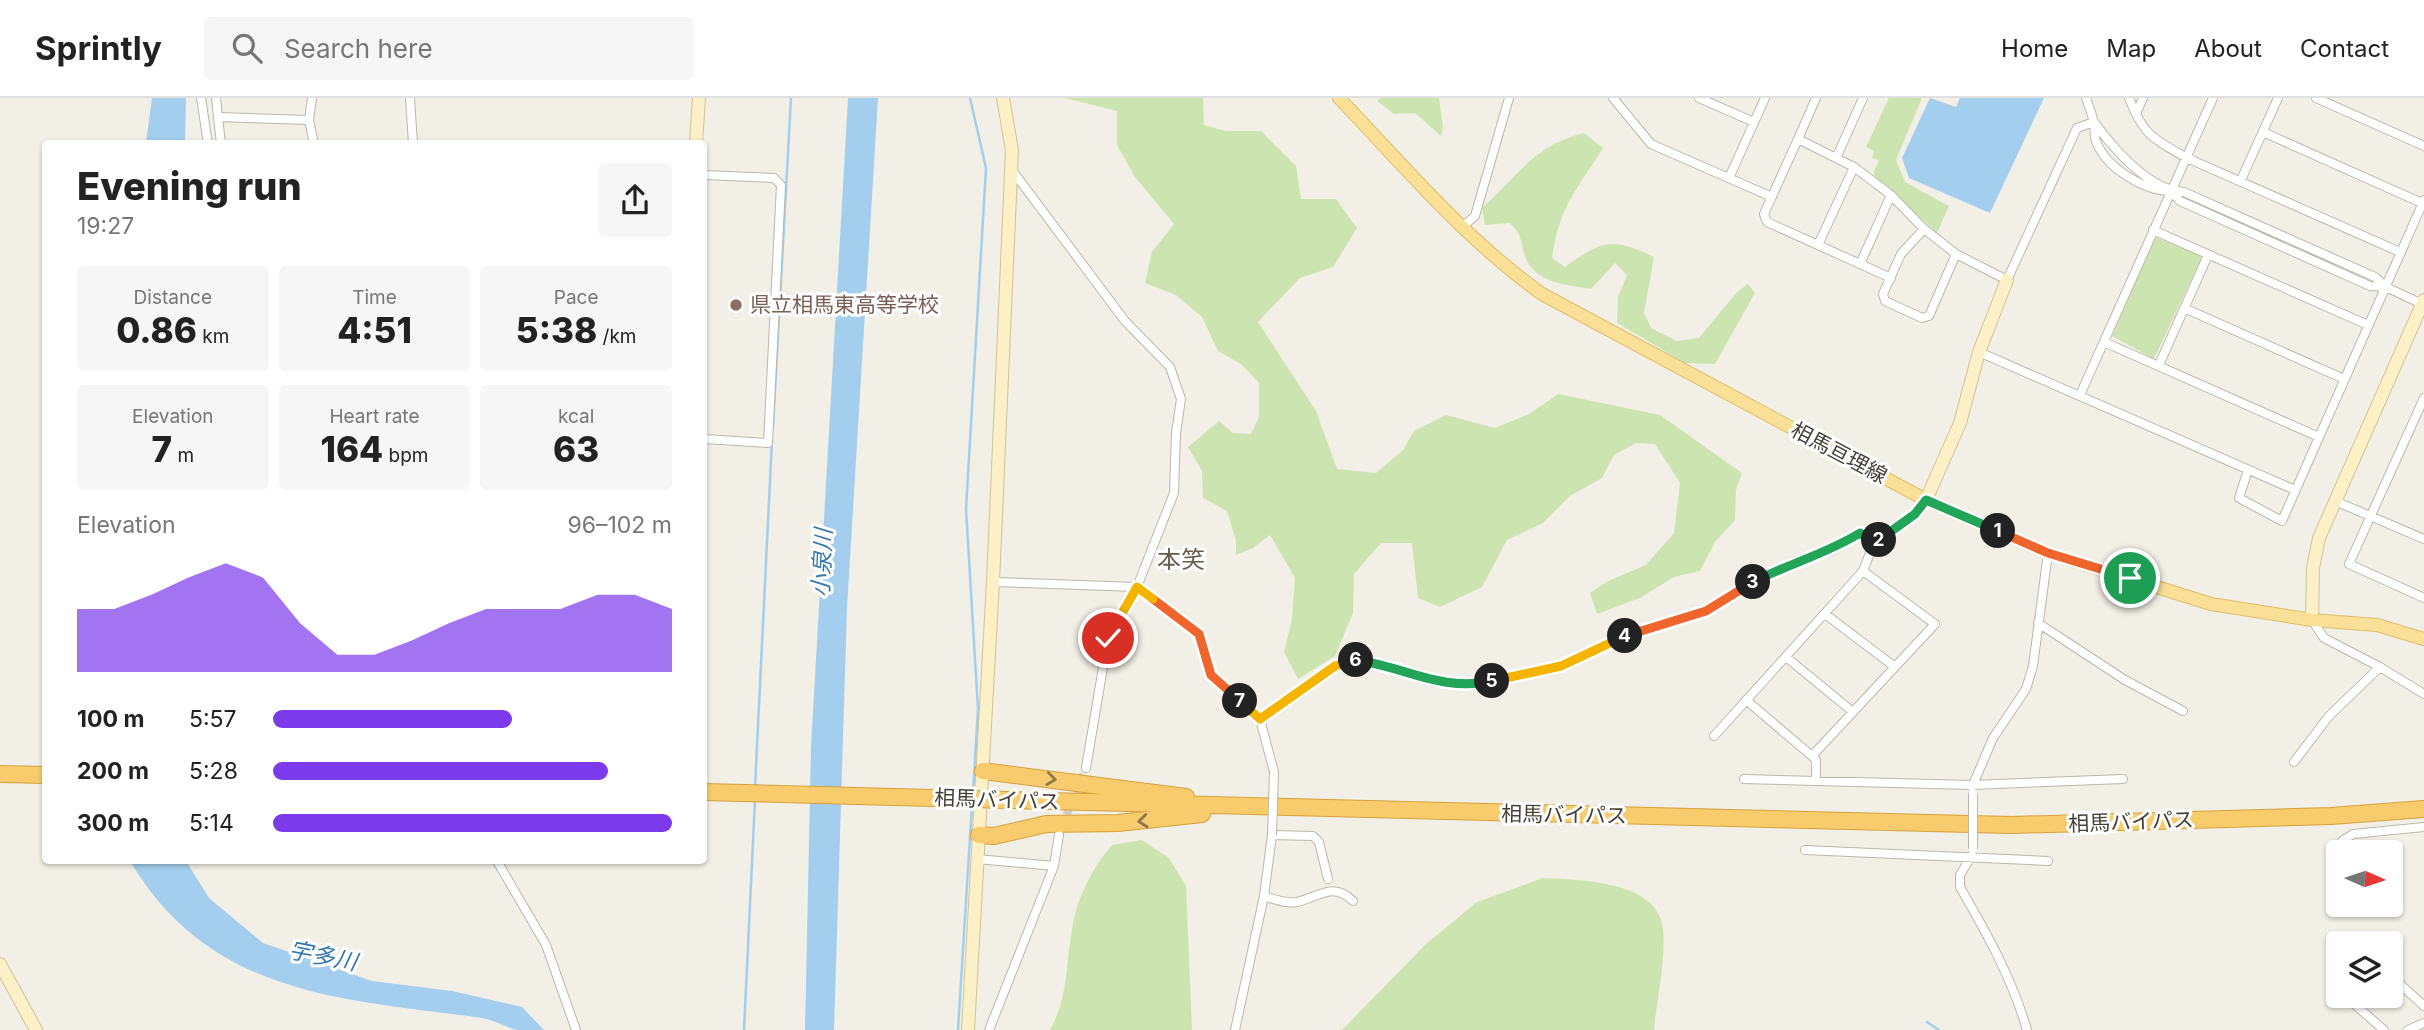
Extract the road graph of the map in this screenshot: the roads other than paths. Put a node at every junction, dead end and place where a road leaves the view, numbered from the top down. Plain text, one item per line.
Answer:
1 (201, 98) edge
2 (216, 98) edge
3 (312, 98) edge
4 (410, 98) edge
5 (699, 98) edge
6 (1003, 98) edge
7 (1339, 98) edge
8 (1509, 98) edge
9 (1613, 98) edge
10 (1699, 98) edge
11 (1765, 98) edge
12 (1816, 98) edge
13 (1863, 98) edge
14 (2086, 98) edge
15 (2129, 98) edge
16 (2143, 98) edge
17 (2213, 98) edge
18 (2278, 98) edge
19 (2316, 98) edge
20 (2136, 114) junction
21 (218, 117) junction
22 (309, 120) junction
23 (1754, 122) junction
24 (2094, 122) junction
25 (2263, 132) junction
26 (221, 139) edge
27 (1798, 139) junction
28 (207, 140) edge
29 (313, 140) edge
30 (413, 140) edge
31 (696, 140) edge
32 (2424, 146) edge
33 (1837, 156) junction
34 (2187, 158) junction
35 (1854, 166) junction
36 (1011, 170) junction
37 (707, 175) edge
38 (1729, 178) junction
39 (2241, 180) junction
40 (2171, 191) junction
41 (1891, 195) junction
42 (1772, 197) junction
43 (2423, 202) edge
44 (1462, 227) junction
45 (1924, 229) junction
46 (2153, 230) junction
47 (1818, 245) junction
48 (2400, 252) junction
49 (1955, 254) junction
50 (2208, 255) junction
51 (1860, 264) junction
52 (1891, 278) junction
53 (2007, 280) junction
54 (2386, 287) junction
55 (2423, 303) edge
56 (2184, 308) junction
57 (2368, 325) junction
58 (2104, 342) junction
59 (1979, 352) junction
60 (2159, 365) junction
61 (2344, 379) junction
62 (2080, 396) junction
63 (2424, 398) edge
64 (2319, 437) junction
65 (707, 439) edge
66 (2248, 470) junction
67 (2295, 491) junction
68 (1926, 500) junction
69 (2335, 501) junction
70 (2371, 516) junction
71 (2423, 535) edge
72 (1874, 543) junction
73 (2048, 553) junction
74 (1863, 571) junction
75 (993, 582) junction
76 (1137, 587) junction
77 (2424, 598) edge
78 (1825, 614) junction
79 (2312, 620) junction
80 (2038, 623) junction
81 (2424, 639) edge
82 (1786, 657) junction
83 (1895, 667) junction
84 (2380, 667) junction
85 (2424, 694) edge
86 (1746, 700) junction
87 (2183, 711) dead end
88 (1853, 712) junction
89 (1260, 719) junction
90 (1714, 736) dead end
91 (1812, 756) junction
92 (2294, 762) dead end
93 (1086, 768) tunnel mouth
94 (983, 771) junction
95 (0, 774) edge
96 (42, 775) edge
97 (1744, 779) dead end
98 (2123, 779) dead end
99 (1816, 781) junction
100 (1973, 789) junction
101 (707, 792) edge
102 (1260, 808) junction
103 (2424, 809) edge
104 (2424, 827) edge
105 (979, 835) junction
106 (1059, 835) tunnel mouth
107 (1272, 835) junction
108 (2344, 840) edge
109 (1805, 850) dead end
110 (1972, 853) junction
111 (977, 859) junction
112 (2048, 861) dead end
113 (499, 864) edge
114 (1054, 866) junction
115 (1328, 879) dead end
116 (1264, 896) junction
117 (1353, 901) dead end
118 (0, 964) edge
119 (2403, 987) edge
120 (2424, 1006) edge
121 (2359, 1008) edge
122 (2423, 1024) edge
123 (36, 1030) edge
124 (576, 1030) edge
125 (968, 1030) edge
126 (989, 1030) edge
127 (1236, 1030) edge
128 (2027, 1030) edge
129 (2384, 1030) edge
130 (2408, 1030) edge

1 - 28 street
2 - 21 street
3 - 22 street
4 - 30 street
5 - 31 street
6 - 36 street
7 - 44 main road, 相馬亘理線
8 - 44 street
9 - 38 street
10 - 23 street
11 - 23 street
12 - 27 street
13 - 33 street
14 - 24 street
15 - 20 street
16 - 20 street
17 - 34 street
18 - 25 street
19 - 32 street
20 - 34 street
21 - 22 street
21 - 26 street
22 - 29 street
23 - 38 street
24 - 40 street
24 - 53 street
25 - 39 street
25 - 43 street
27 - 33 street
27 - 42 street
33 - 35 street
34 - 39 street
34 - 40 street
35 - 41 street
35 - 47 street
36 - 75 street
36 - 76 street
37 - 65 street
38 - 42 street
39 - 48 street
40 - 46 street
40 - 54 street
41 - 45 street
41 - 51 street
42 - 47 street
43 - 48 street
44 - 68 main road, 相馬亘理線
45 - 49 street
45 - 52 street
46 - 50 street
46 - 58 street
47 - 51 street
48 - 54 street
49 - 52 street
49 - 53 street
50 - 56 street
50 - 57 street
51 - 52 street
53 - 59 street
54 - 55 street
54 - 57 street
55 - 69 street
56 - 60 street
56 - 61 street
57 - 61 street
58 - 60 street
58 - 62 street
59 - 62 street
59 - 68 street
60 - 64 street
61 - 64 street
62 - 66 street
63 - 70 street
64 - 67 street
66 - 67 street
66 - 67 street
68 - 72 street
68 - 73 main road, 相馬亘理線
69 - 70 street
69 - 79 street
70 - 71 street
70 - 77 street
72 - 74 street
72 - 89 street
73 - 79 main road, 相馬亘理線
73 - 80 street
74 - 78 street
74 - 83 street
75 - 76 street
75 - 94 street
76 - 89 street
76 - 93 street
78 - 82 street
78 - 83 street
79 - 81 main road, 相馬亘理線
79 - 84 street
80 - 87 street
80 - 100 street
82 - 86 street
82 - 88 street
83 - 88 street
84 - 85 street
84 - 92 street
86 - 90 street
86 - 91 street
88 - 91 street
89 - 107 street, bridge
91 - 99 street
94 -> 102 highway
94 - 105 street
95 - 96 highway
97 - 99 street
98 - 100 street
99 - 100 street
100 - 110 street, bridge
101 - 102 highway, 相馬バイパス, bridge
102 - 103 highway, 相馬バイパス
102 -> 105 highway
104 - 108 street
105 - 111 street
106 - 114 street
107 - 115 street
107 - 116 street
109 - 110 street
110 - 112 street
110 - 128 street
111 - 114 street
111 - 125 street
113 - 124 street
114 - 126 street
116 - 117 street
116 - 127 street
118 - 123 street
119 - 120 street
121 - 129 street
122 - 130 street

